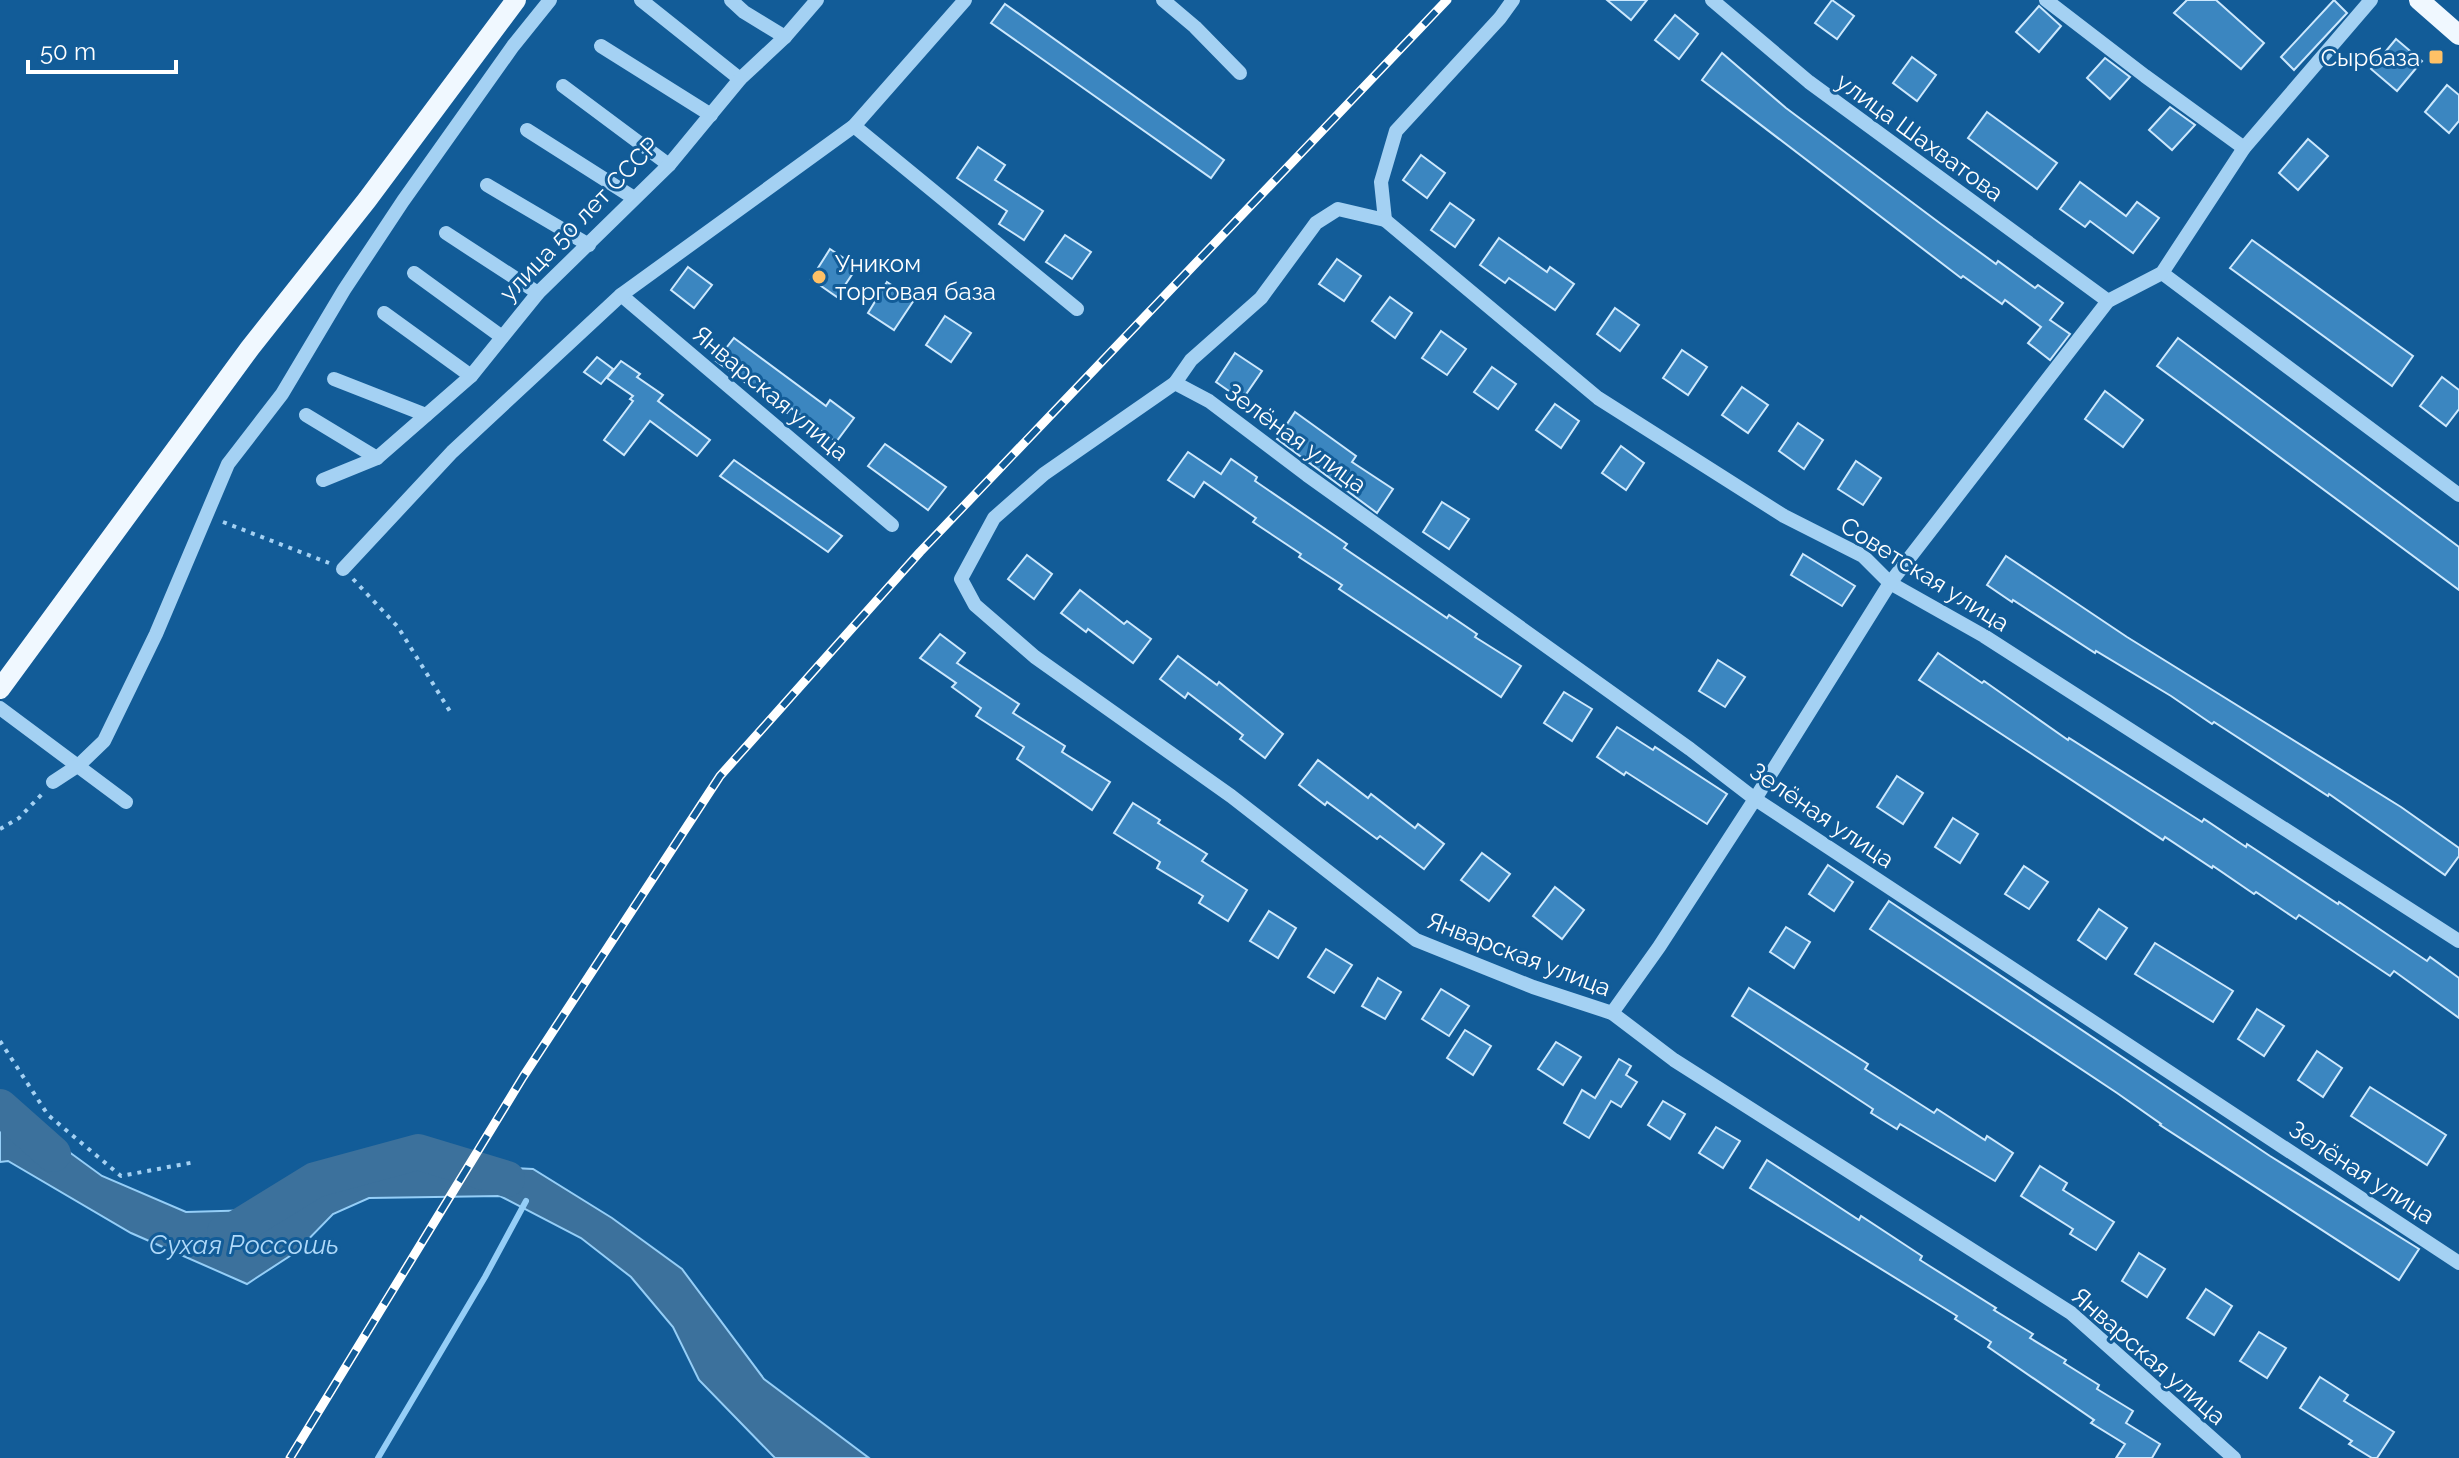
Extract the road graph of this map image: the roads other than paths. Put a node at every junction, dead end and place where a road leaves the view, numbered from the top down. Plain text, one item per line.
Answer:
1 (516, 0) edge
2 (550, 0) edge
3 (641, 0) edge
4 (731, 0) edge
5 (817, 0) edge
6 (965, 0) edge
7 (1163, 0) edge
8 (1513, 0) edge
9 (1712, 0) edge
10 (2046, 0) edge
11 (2371, 0) edge
12 (2419, 0) edge
13 (2459, 35) edge
14 (785, 37) junction
15 (601, 46) dead end
16 (1240, 73) dead end
17 (740, 79) junction
18 (563, 86) dead end
19 (711, 115) junction
20 (854, 126) junction
21 (527, 130) dead end
22 (2244, 148) junction
23 (669, 165) junction
24 (487, 185) dead end
25 (634, 198) junction
26 (1385, 220) junction
27 (446, 233) dead end
28 (589, 245) junction
29 (414, 273) dead end
30 (2162, 273) junction
31 (538, 293) junction
32 (621, 295) junction
33 (2108, 301) junction
34 (1077, 309) dead end
35 (384, 313) dead end
36 (502, 337) junction
37 (471, 376) junction
38 (334, 379) dead end
39 (1175, 383) junction
40 (306, 415) dead end
41 (426, 415) junction
42 (377, 458) junction
43 (323, 480) dead end
44 (2459, 495) edge
45 (892, 525) dead end
46 (343, 569) road end
47 (1890, 583) junction
48 (0, 689) edge
49 (0, 708) edge
50 (79, 765) junction
51 (53, 782) road end
52 (1755, 799) junction
53 (126, 802) dead end
54 (2459, 941) edge
55 (1612, 1013) junction
56 (2459, 1263) edge
57 (2234, 1458) edge

1 - 48 main road
2 - 50 street
3 - 17 street
4 - 14 street
5 - 14 street, улица 50 лет СССР
6 - 20 street
7 - 16 street
8 - 26 street
9 - 33 street, улица Шахватова
10 - 22 street
11 - 22 street
12 - 13 main road
14 - 17 street, улица 50 лет СССР
15 - 19 street
17 - 19 street, улица 50 лет СССР
18 - 23 street
19 - 23 street, улица 50 лет СССР
20 - 32 street
20 - 34 street
21 - 25 street
22 - 30 street
23 - 25 street, улица 50 лет СССР
24 - 28 street
25 - 28 street, улица 50 лет СССР
26 - 39 street
26 - 47 street, Советская улица
27 - 31 street
28 - 31 street, улица 50 лет СССР
29 - 36 street
30 - 33 street
30 - 44 street
31 - 36 street, улица 50 лет СССР
32 - 45 street, Январская улица
32 - 46 street
33 - 47 street
35 - 37 street
36 - 37 street, улица 50 лет СССР
37 - 41 street, улица 50 лет СССР
38 - 41 street
39 - 52 street, Зелёная улица
39 - 55 street, Январская улица
40 - 42 street
41 - 42 street, улица 50 лет СССР
42 - 43 street, улица 50 лет СССР
47 - 52 street
47 - 54 street, Советская улица
49 - 50 street
50 - 51 street
50 - 53 street
52 - 55 street
52 - 56 street, Зелёная улица
55 - 57 street, Январская улица

